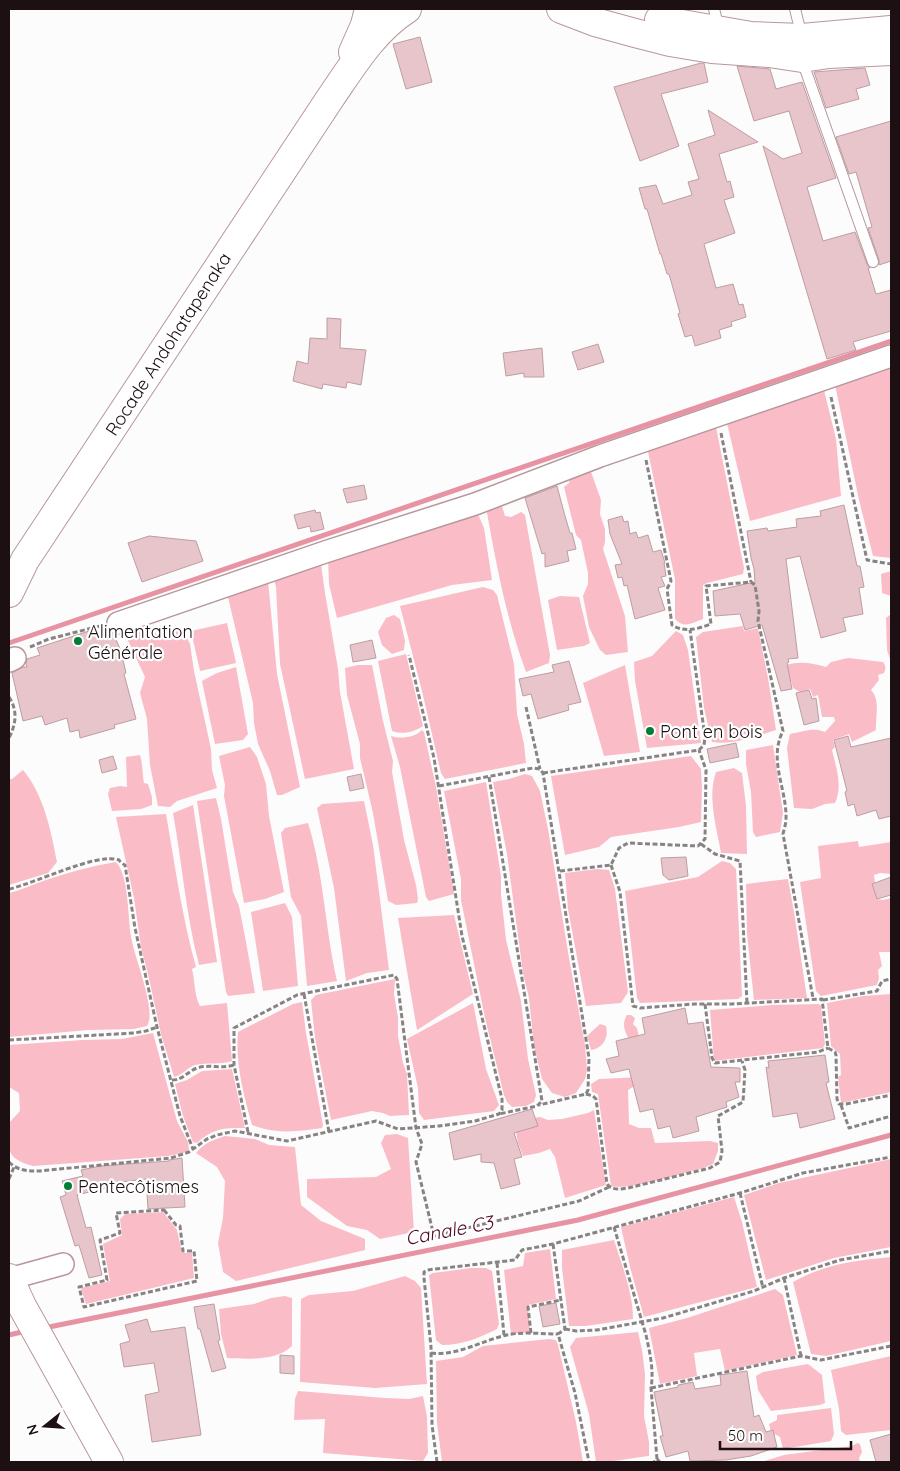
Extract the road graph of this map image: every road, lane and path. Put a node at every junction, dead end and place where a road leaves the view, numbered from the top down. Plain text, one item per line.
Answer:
1 (369, 9) edge
2 (406, 9) edge
3 (561, 9) edge
4 (619, 9) edge
5 (794, 9) edge
6 (717, 19) edge
7 (891, 30) edge
8 (802, 48) junction
9 (891, 51) edge
10 (331, 97) junction
11 (873, 262) dead end
12 (891, 356) edge
13 (827, 378) junction
14 (717, 415) junction
15 (642, 441) junction
16 (891, 564) edge
17 (751, 582) junction
18 (9, 593) edge
19 (110, 624) joint
20 (690, 630) junction
21 (409, 655) dead end
22 (12, 660) edge
23 (9, 697) edge
24 (526, 707) dead end
25 (9, 738) edge
26 (699, 750) junction
27 (540, 769) junction
28 (542, 773) junction
29 (489, 777) junction
30 (439, 786) junction
31 (702, 844) junction
32 (611, 865) junction
33 (560, 871) junction
34 (9, 889) edge
35 (891, 978) edge
36 (304, 994) junction
37 (813, 998) junction
38 (823, 1000) junction
39 (747, 1003) junction
40 (705, 1004) junction
41 (157, 1027) junction
42 (9, 1040) edge
43 (828, 1048) junction
44 (742, 1061) junction
45 (234, 1065) junction
46 (172, 1080) junction
47 (586, 1094) junction
48 (891, 1095) edge
49 (540, 1105) junction
50 (841, 1105) junction
51 (499, 1114) junction
52 (891, 1116) edge
53 (416, 1128) junction
54 (248, 1132) junction
55 (329, 1132) junction
56 (193, 1149) junction
57 (891, 1157) edge
58 (9, 1162) edge
59 (14, 1167) junction
60 (9, 1179) edge
61 (610, 1187) junction
62 (740, 1193) junction
63 (614, 1227) junction
64 (553, 1244) junction
65 (891, 1251) edge
66 (497, 1263) junction
67 (63, 1264) dead end
68 (784, 1278) junction
69 (9, 1279) edge
70 (197, 1281) joint
71 (763, 1288) junction
72 (561, 1300) junction
73 (642, 1322) junction
74 (566, 1329) junction
75 (531, 1333) junction
76 (558, 1334) junction
77 (504, 1336) junction
78 (891, 1346) edge
79 (431, 1353) junction
80 (801, 1356) junction
81 (651, 1388) junction
82 (655, 1460) edge
83 (109, 1462) edge
84 (437, 1462) edge
85 (589, 1462) edge
86 (660, 1462) edge

1 - 10 main road
2 - 10 main road
3 - 8 main road
4 - 6 main road
5 - 8 lane
6 - 8 main road
7 - 8 main road
8 - 9 main road
8 - 11 lane
10 - 18 main road, Rocade Andohatapenaka
12 - 13 street
13 - 14 street
13 - 16 path
14 - 15 street
14 - 17 path
15 - 19 street
15 - 20 path
17 - 20 path
17 - 37 path
19 - 22 path
20 - 26 path
21 - 30 path
23 - 25 path
24 - 27 path
26 - 28 path
26 - 31 path
27 - 28 path
27 - 29 path
28 - 33 path
29 - 30 path
29 - 49 path
30 - 51 path
31 - 32 path
31 - 39 path
32 - 33 path
32 - 40 path
33 - 47 path
34 - 41 path
35 - 38 path
36 - 45 path
36 - 53 path
36 - 55 path
37 - 38 path
37 - 39 path
38 - 43 path
39 - 40 path
40 - 44 path
41 - 42 path
41 - 46 path
43 - 44 path
43 - 50 path
44 - 61 path
45 - 46 path
45 - 54 path
46 - 56 path
47 - 49 path
47 - 61 path
48 - 50 path
49 - 51 path
50 - 52 path
51 - 53 path
53 - 55 path
53 - 61 path
54 - 55 path
54 - 56 path
56 - 59 path
57 - 62 path
58 - 59 path
59 - 60 path
62 - 63 path
62 - 71 path
63 - 64 path
63 - 73 path
64 - 66 path
64 - 72 path
65 - 68 path
66 - 77 path
66 - 79 path
67 - 69 street
68 - 71 path
68 - 80 path
69 - 83 main road
70 - 70 path
71 - 73 path
72 - 74 path
72 - 75 path
73 - 74 path
73 - 81 path
74 - 76 path
75 - 76 path
75 - 77 path
76 - 85 path
77 - 79 path
78 - 80 path
79 - 84 path
80 - 81 path
81 - 82 path
82 - 86 path

